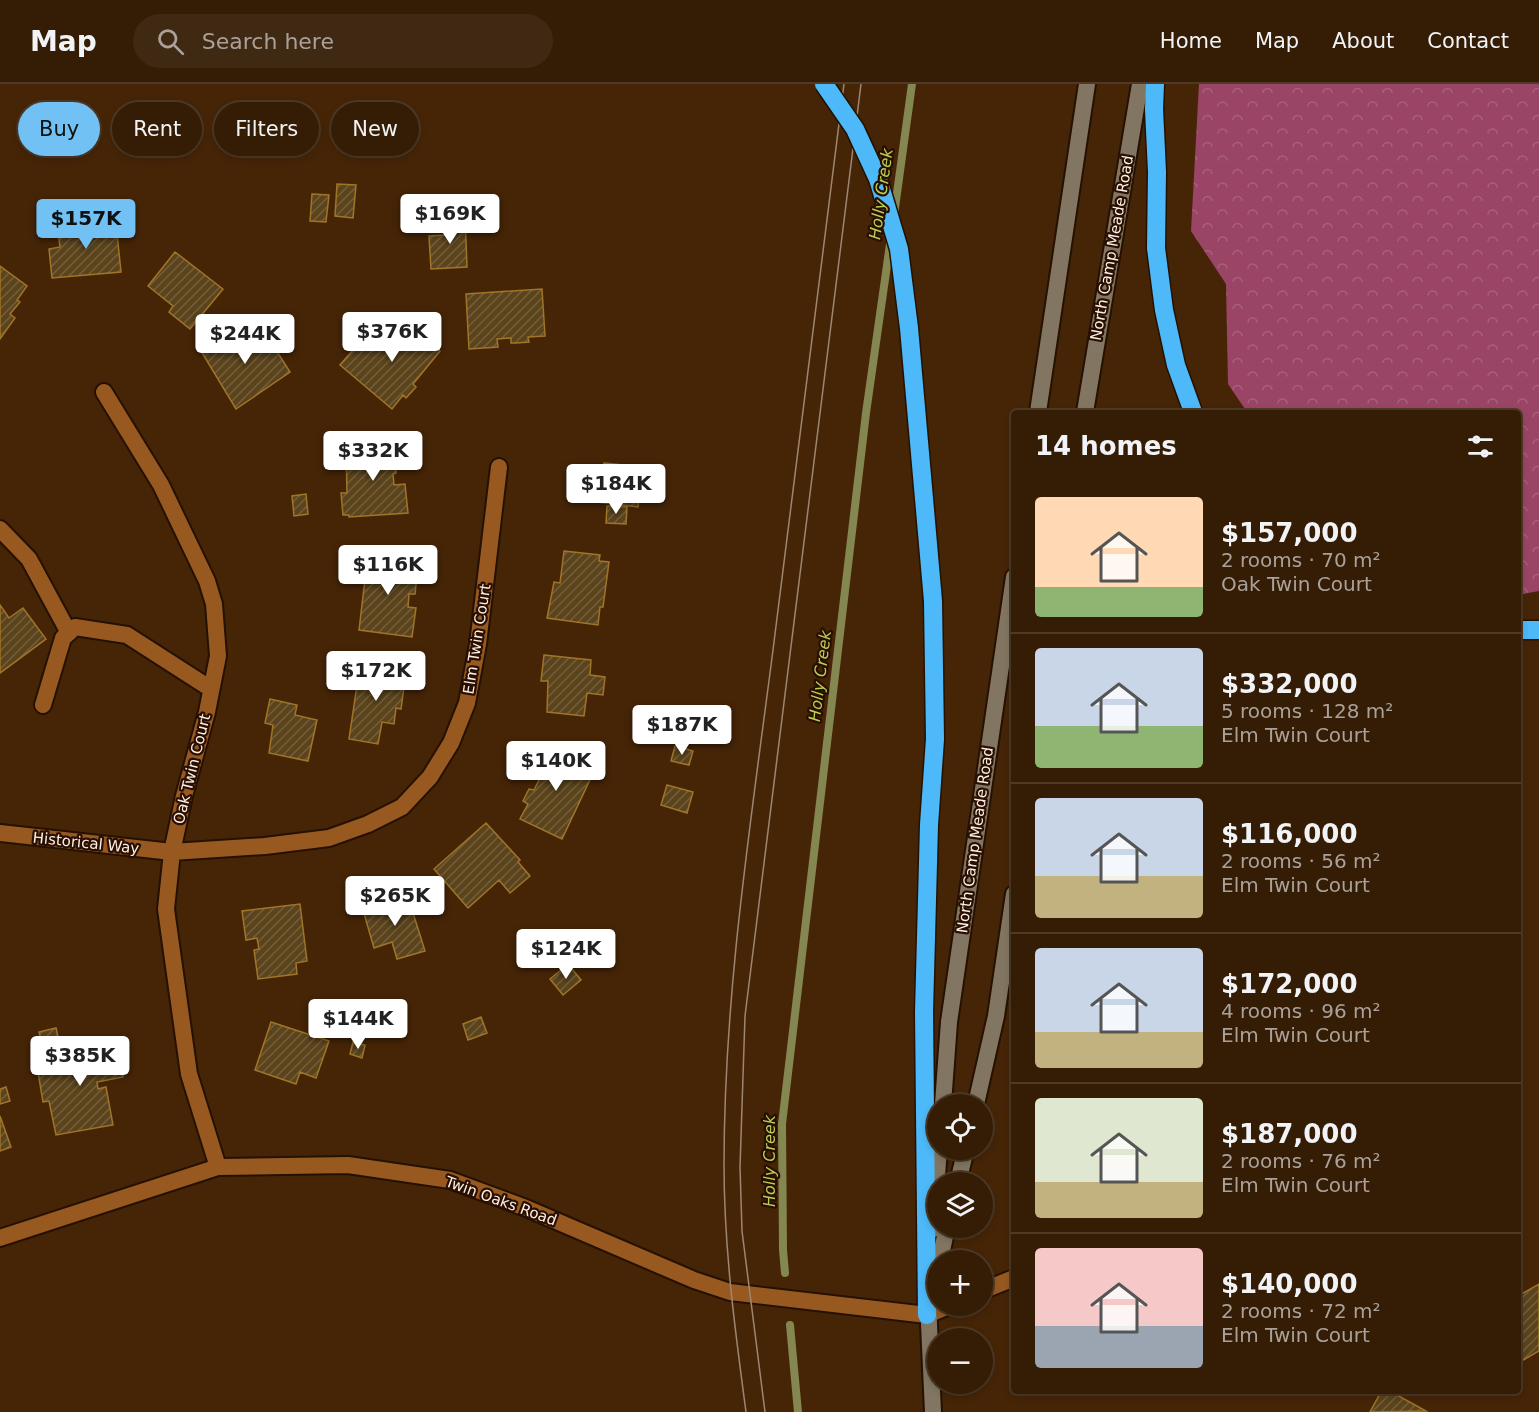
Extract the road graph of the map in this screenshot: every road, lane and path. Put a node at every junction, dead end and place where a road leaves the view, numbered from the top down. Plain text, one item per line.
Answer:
1 (824, 84) edge
2 (1087, 84) edge
3 (1140, 84) edge
4 (1155, 84) edge
5 (104, 392) dead end
6 (1038, 410) edge
7 (1085, 410) edge
8 (1192, 410) edge
9 (499, 467) dead end
10 (0, 529) edge
11 (1011, 598) edge
12 (1521, 630) edge
13 (1539, 630) edge
14 (69, 633) junction
15 (211, 689) junction
16 (43, 705) dead end
17 (0, 833) edge
18 (172, 852) junction
19 (1011, 914) edge
20 (944, 1094) edge
21 (978, 1094) edge
22 (938, 1160) edge
23 (218, 1167) junction
24 (0, 1238) edge
25 (932, 1250) edge
26 (1011, 1279) edge
27 (993, 1287) edge
28 (927, 1315) joint
29 (927, 1316) edge
30 (933, 1412) edge

1 - 28 highway, bridge
2 - 6 main road
3 - 7 main road, North Camp Meade Road
4 - 8 highway
5 - 15 street, Oak Twin Court
9 - 18 street, Elm Twin Court
10 - 14 street
11 - 20 main road, North Camp Meade Road
12 - 13 highway
14 - 15 street
14 - 16 street
15 - 18 street, Oak Twin Court
17 - 18 street, Historical Way
18 - 23 street, Oak Twin Court
19 - 21 main road
22 - 25 main road
23 - 24 street, Twin Oaks Road
23 - 28 street, Twin Oaks Road
26 - 27 street
29 - 30 main road

